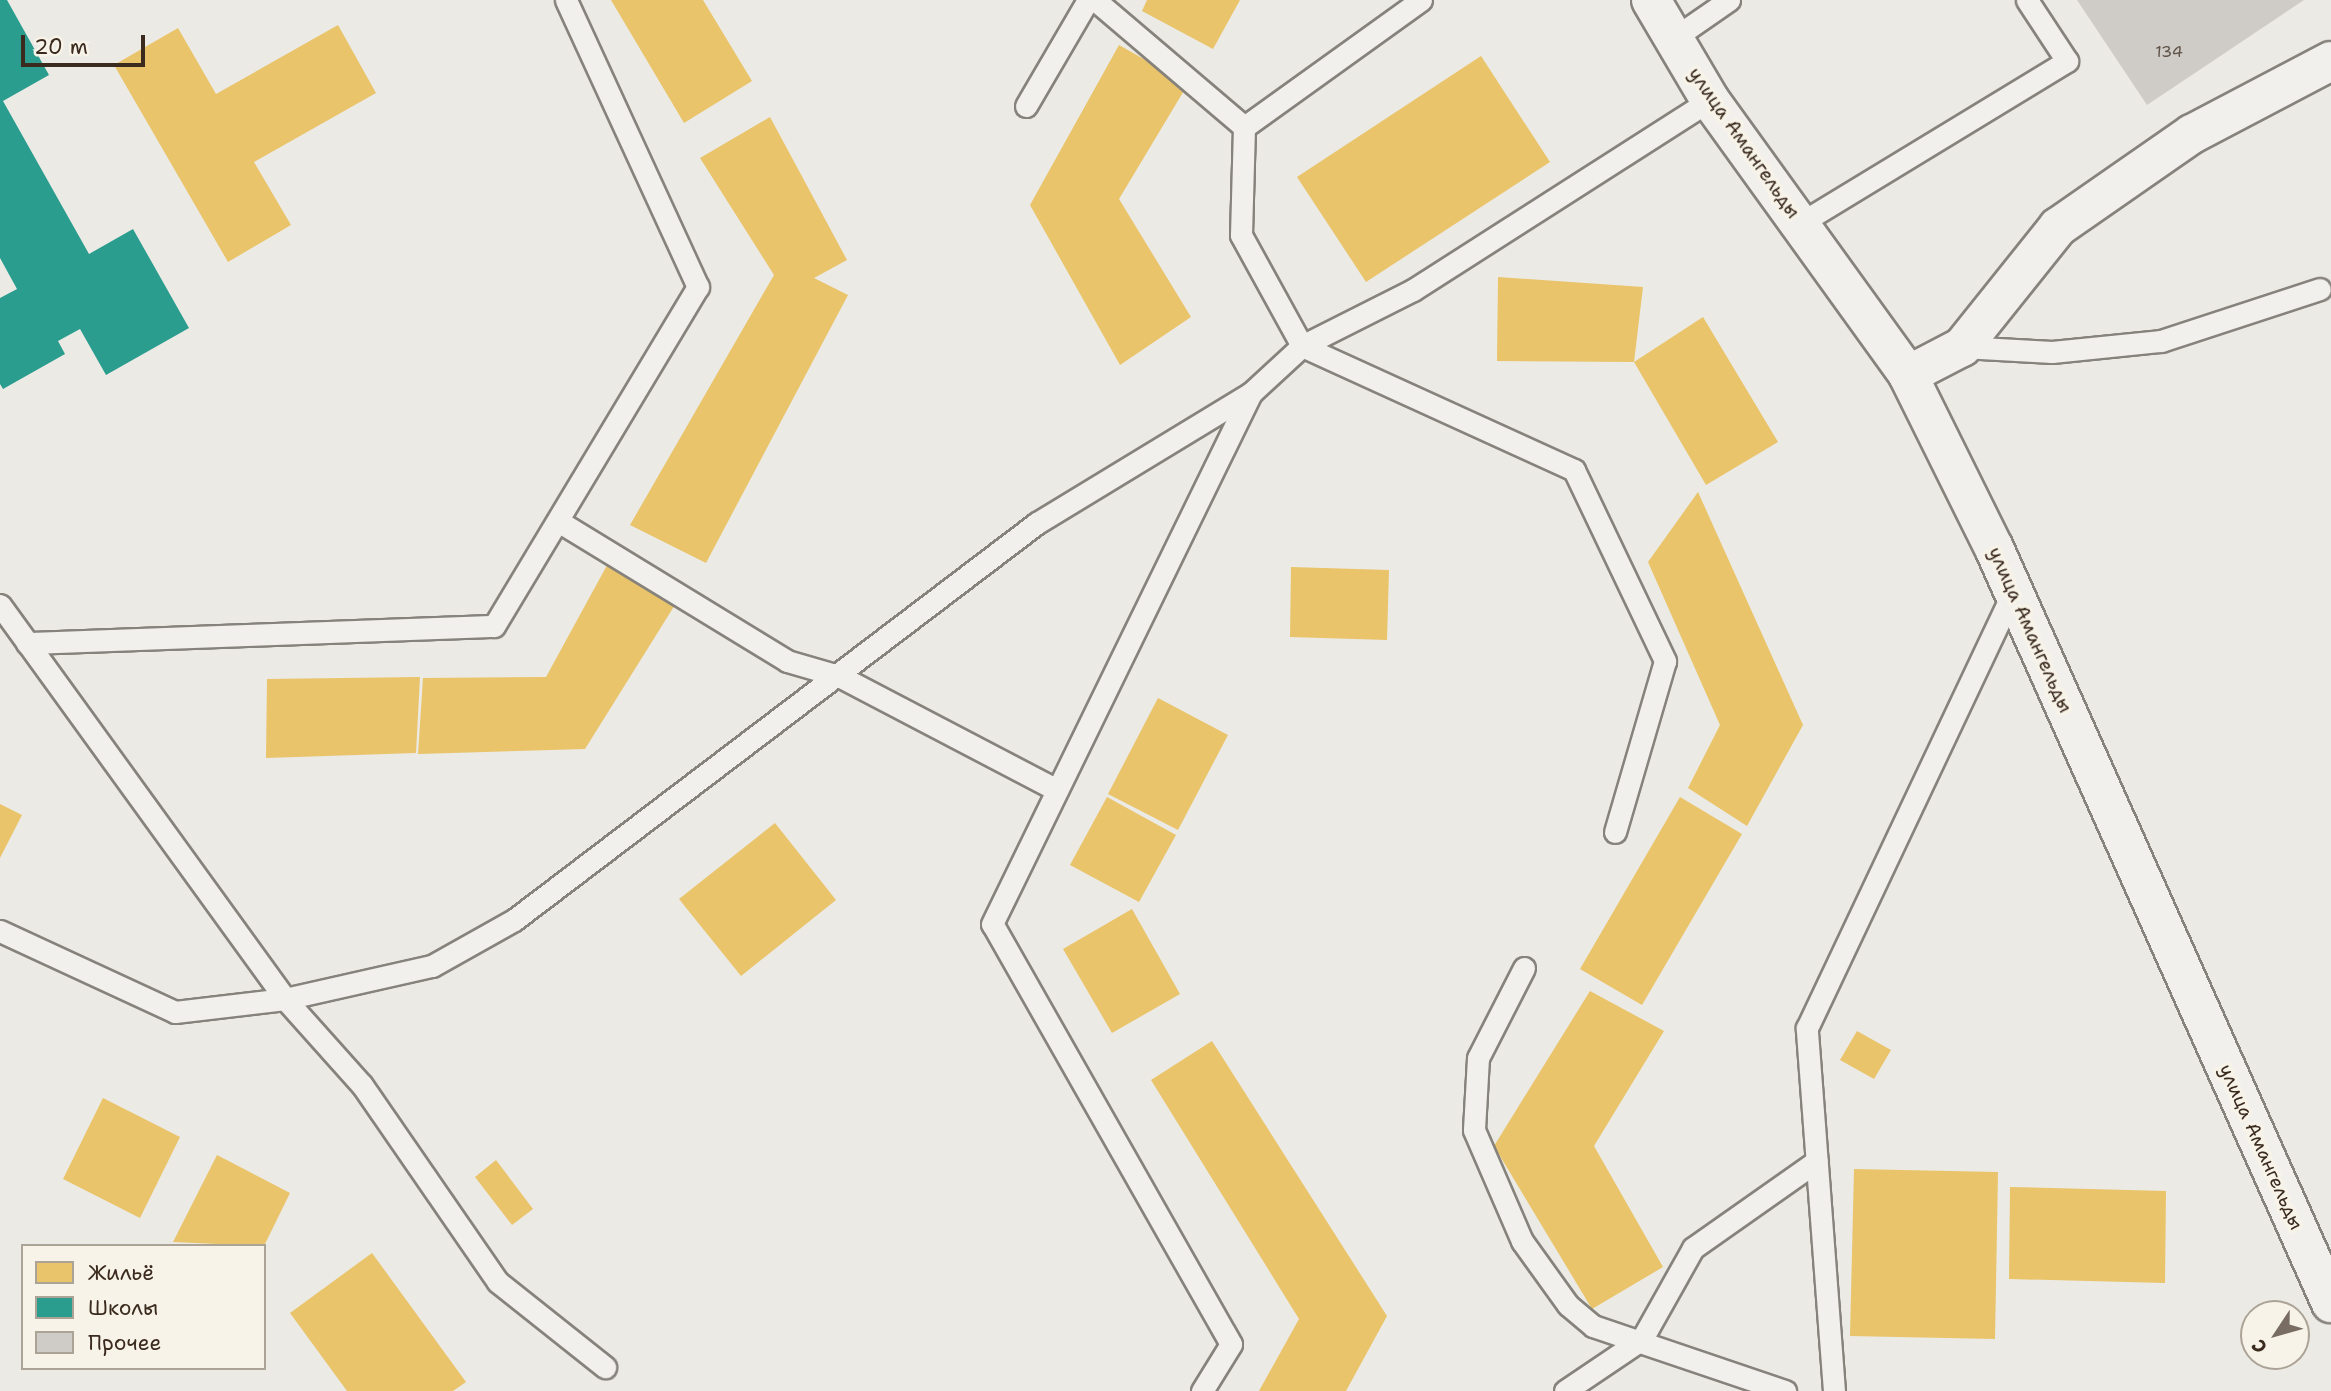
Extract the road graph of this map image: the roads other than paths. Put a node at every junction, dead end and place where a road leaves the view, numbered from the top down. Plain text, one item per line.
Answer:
1 (566, 0) edge
2 (1088, 0) edge
3 (1095, 0) edge
4 (1422, 0) edge
5 (1651, 0) edge
6 (1729, 0) edge
7 (2027, 0) edge
8 (1674, 38) junction
9 (2331, 61) edge
10 (1710, 100) junction
11 (1026, 106) dead end
12 (1244, 127) junction
13 (1799, 224) junction
14 (2320, 289) dead end
15 (1302, 346) junction
16 (1962, 347) junction
17 (1908, 375) junction
18 (1251, 393) junction
19 (558, 521) junction
20 (2013, 592) junction
21 (0, 605) edge
22 (27, 643) junction
23 (839, 676) junction
24 (1057, 790) junction
25 (1615, 832) dead end
26 (0, 931) edge
27 (1524, 968) dead end
28 (285, 999) junction
29 (1817, 1161) junction
30 (2331, 1303) edge
31 (1642, 1339) junction
32 (605, 1367) dead end
33 (1202, 1391) edge
34 (1565, 1391) edge
35 (1784, 1391) edge
36 (1834, 1391) edge

1 - 19 lane
2 - 11 lane
3 - 12 lane
4 - 12 lane
5 - 8 street, улица Амангельды
6 - 8 lane
7 - 13 lane
8 - 10 street, улица Амангельды
9 - 16 street
10 - 13 street, улица Амангельды
10 - 15 lane
12 - 15 lane
13 - 17 street, улица Амангельды
14 - 16 lane
15 - 18 lane
15 - 25 lane
16 - 17 street
17 - 20 street, улица Амангельды
18 - 23 lane
18 - 24 lane
19 - 22 lane
19 - 23 lane
20 - 29 lane
20 - 30 street, улица Амангельды
21 - 22 lane
22 - 28 lane
23 - 24 lane
23 - 28 lane
24 - 33 lane
26 - 28 lane
27 - 31 lane
28 - 32 lane
29 - 31 lane
29 - 36 lane
31 - 34 lane
31 - 35 lane

